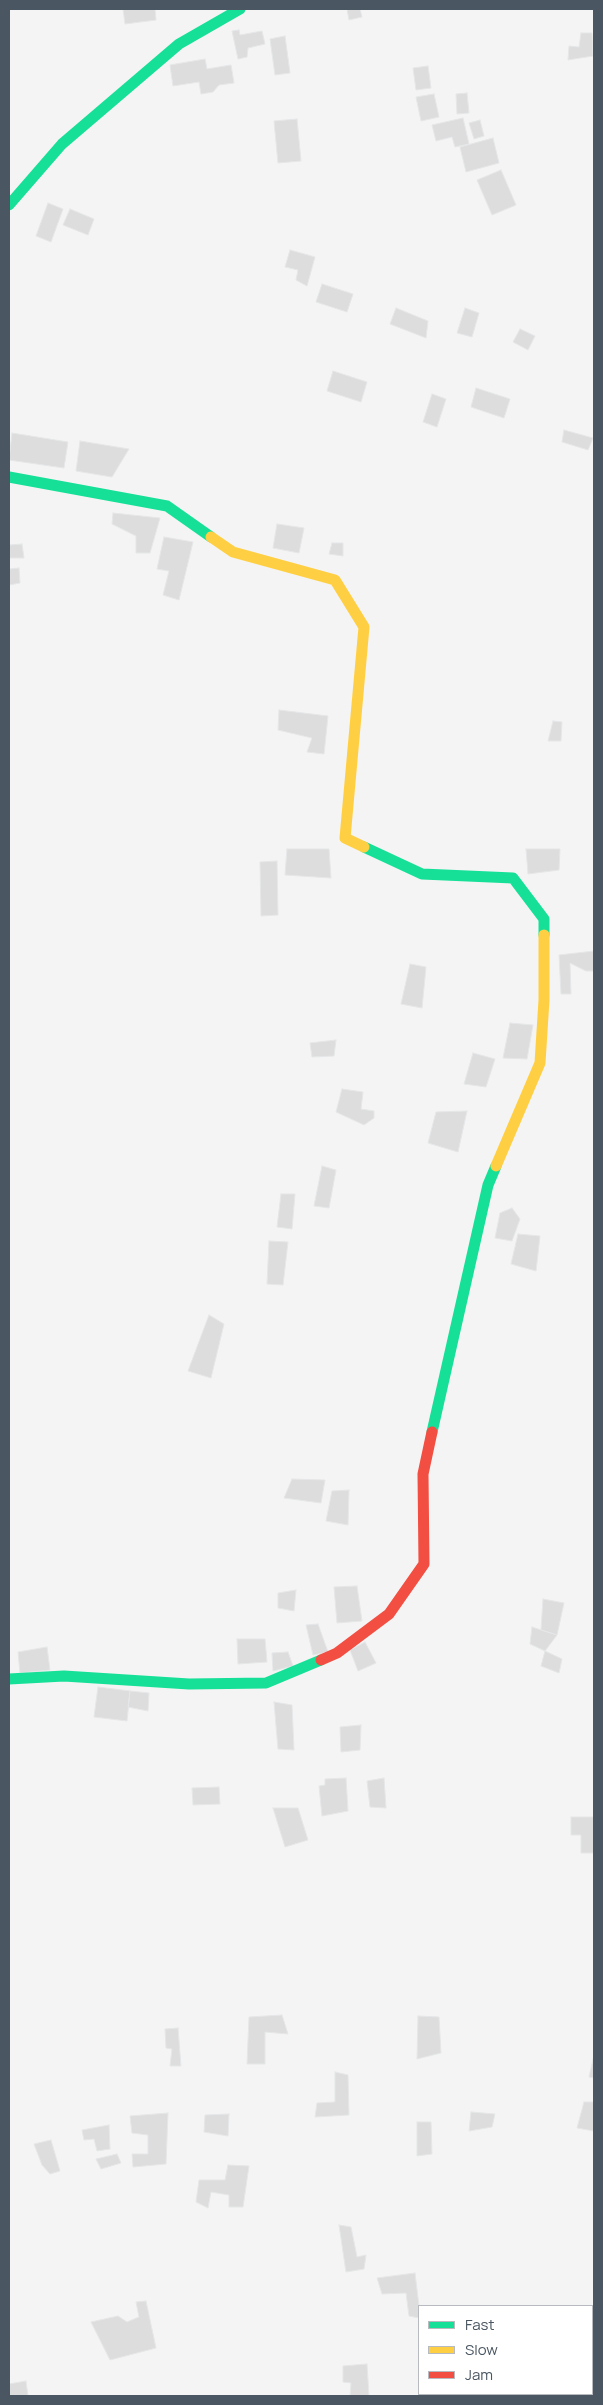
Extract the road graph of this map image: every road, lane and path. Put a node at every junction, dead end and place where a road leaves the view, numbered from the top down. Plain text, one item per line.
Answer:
1 (240, 9) edge
2 (9, 205) edge
3 (9, 477) edge
4 (9, 1679) edge

1 - 2 street
3 - 4 street

